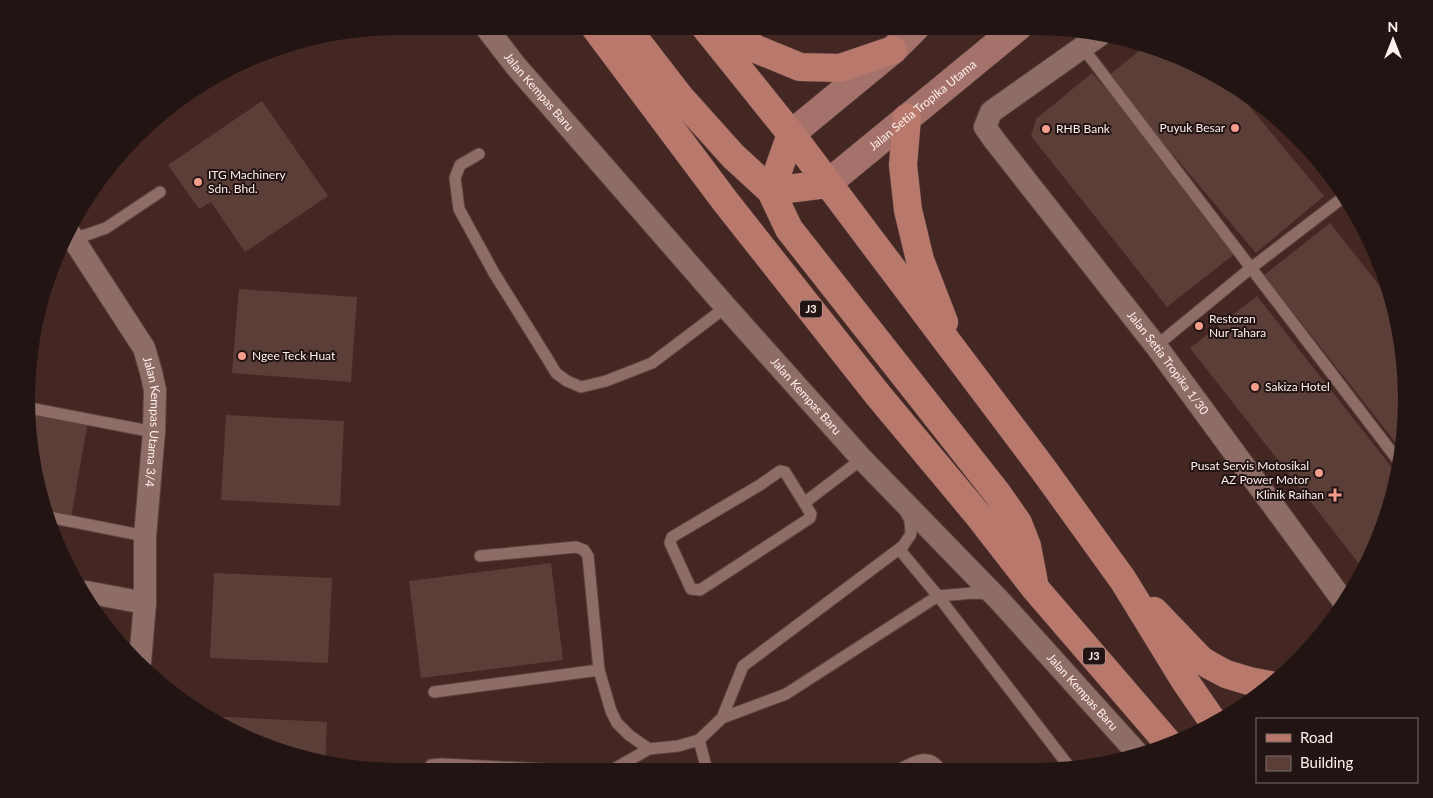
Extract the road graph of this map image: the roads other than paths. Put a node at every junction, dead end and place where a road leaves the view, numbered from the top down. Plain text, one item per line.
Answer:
1 (493, 35) edge
2 (601, 35) edge
3 (633, 35) edge
4 (711, 35) edge
5 (736, 35) edge
6 (904, 35) edge
7 (905, 35) edge
8 (1008, 35) edge
9 (1092, 42) edge
10 (907, 118) junction
11 (791, 134) junction
12 (479, 154) dead end
13 (827, 184) junction
14 (771, 191) junction
15 (160, 192) dead end
16 (1339, 200) edge
17 (74, 237) edge
18 (72, 240) edge
19 (1250, 268) junction
20 (726, 307) junction
21 (1156, 346) junction
22 (955, 351) junction
23 (35, 409) edge
24 (154, 432) junction
25 (1394, 455) edge
26 (862, 459) junction
27 (896, 495) junction
28 (804, 503) junction
29 (55, 518) edge
30 (145, 536) junction
31 (899, 549) junction
32 (480, 556) dead end
33 (1123, 580) junction
34 (1034, 587) junction
35 (93, 596) edge
36 (938, 596) junction
37 (1340, 596) edge
38 (1000, 601) junction
39 (145, 602) junction
40 (141, 655) edge
41 (599, 670) junction
42 (1262, 683) edge
43 (434, 692) dead end
44 (1210, 717) edge
45 (722, 718) junction
46 (1164, 739) edge
47 (699, 740) junction
48 (649, 749) junction
49 (1134, 749) edge
50 (1065, 761) edge
51 (624, 763) edge
52 (705, 763) edge
53 (912, 763) edge
54 (934, 763) edge

1 - 20 street, Jalan Kempas Baru
2 - 34 main road, J3
3 - 14 main road
4 - 11 main road
5 - 6 main road
7 - 11 main road
8 - 10 main road, Jalan Setia Tropika Utama
9 - 19 lane
9 - 21 street, Jalan Setia Tropika 1/30
10 - 13 main road, Jalan Setia Tropika Utama
10 - 22 main road
11 - 13 main road
11 - 14 main road
12 - 20 lane
13 - 14 main road
13 - 22 main road
14 - 34 main road
15 - 17 lane
16 - 19 lane
18 - 24 street, Jalan Kempas Utama 3/4
19 - 21 lane
19 - 25 lane
20 - 26 street, Jalan Kempas Baru
21 - 37 street, Jalan Setia Tropika 1/30
22 - 33 main road
23 - 24 lane
24 - 30 street, Jalan Kempas Utama 3/4
26 - 27 street, Jalan Kempas Baru
26 - 28 lane
27 - 31 lane
27 - 38 street, Jalan Kempas Baru
28 - 28 lane
29 - 30 lane
30 - 39 street, Jalan Kempas Utama 3/4
31 - 36 lane
31 - 45 lane
32 - 41 lane
33 - 42 main road
33 - 44 main road
34 - 46 main road, J3
35 - 39 street
36 - 38 lane
36 - 45 lane
36 - 50 lane
38 - 49 street, Jalan Kempas Baru
39 - 40 street, Jalan Kempas Utama 3/4
41 - 43 lane
41 - 48 lane
45 - 47 lane
47 - 48 lane
47 - 52 lane
48 - 51 lane
53 - 54 lane

